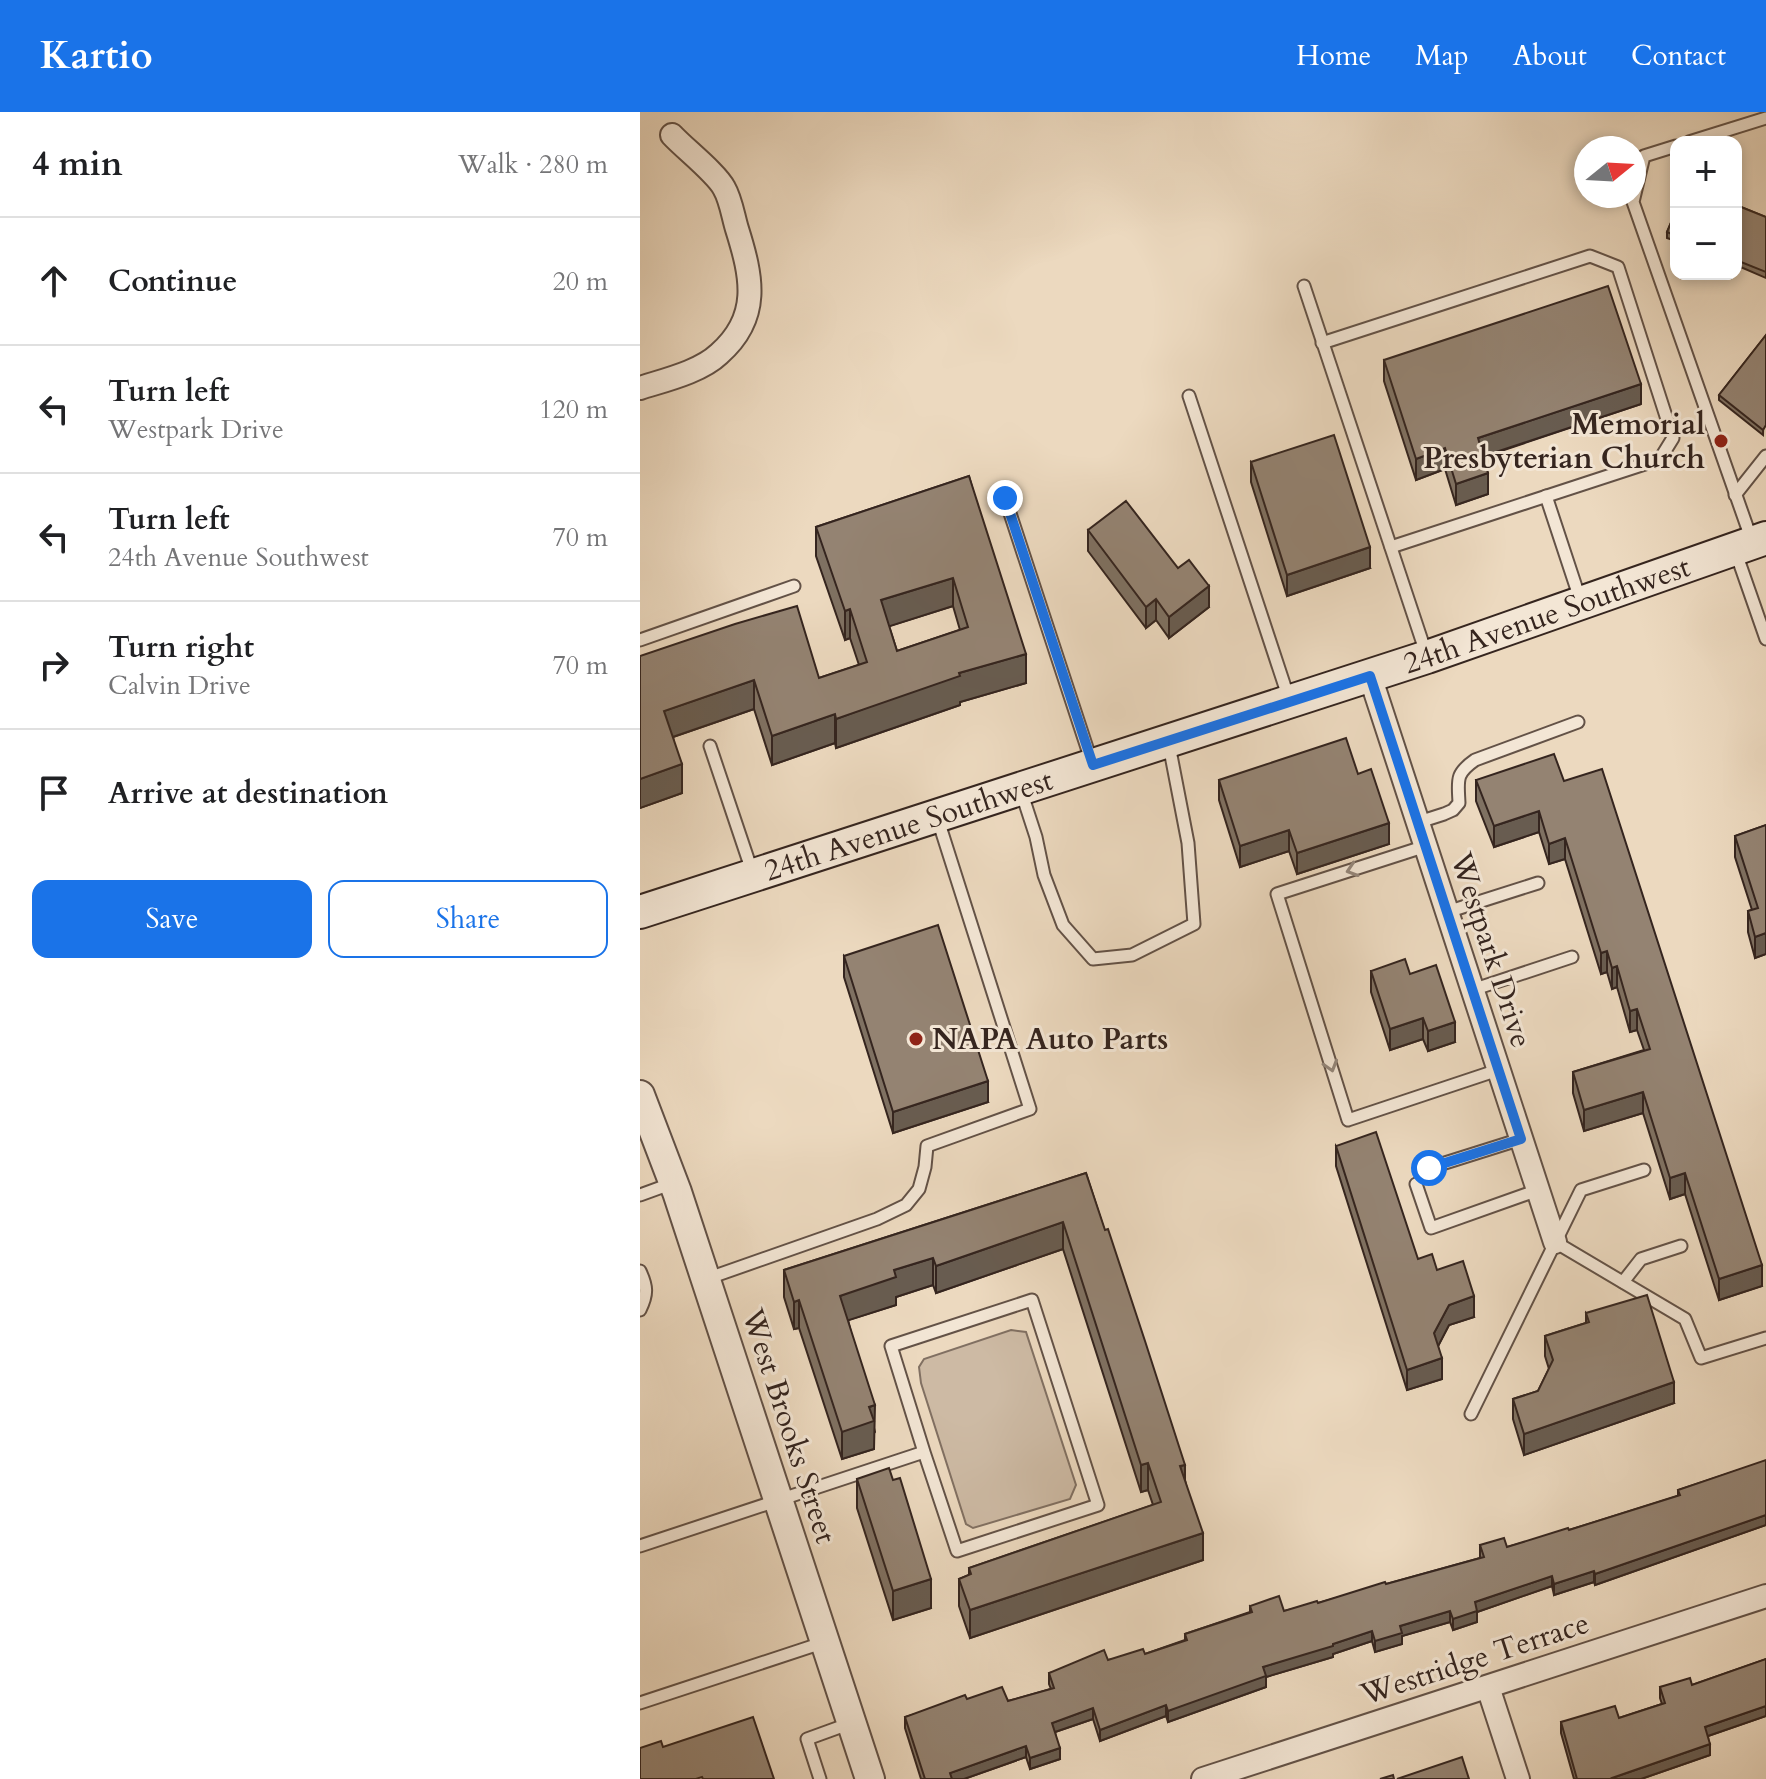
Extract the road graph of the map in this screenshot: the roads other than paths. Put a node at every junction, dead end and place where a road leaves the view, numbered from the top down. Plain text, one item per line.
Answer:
1 (1766, 118) edge
2 (672, 135) dead end
3 (1708, 136) edge
4 (1670, 148) edge
5 (1304, 286) dead end
6 (1322, 343) junction
7 (640, 388) edge
8 (1189, 396) dead end
9 (1766, 456) edge
10 (1735, 495) junction
11 (1546, 496) junction
12 (1005, 498) dead end
13 (1751, 543) edge
14 (1391, 547) junction
15 (794, 586) dead end
16 (1581, 603) junction
17 (1766, 639) edge
18 (640, 640) edge
19 (1427, 657) junction
20 (1370, 676) junction
21 (1290, 701) junction
22 (1578, 722) dead end
23 (1169, 740) junction
24 (710, 746) dead end
25 (1093, 765) junction
26 (1020, 788) junction
27 (937, 815) junction
28 (1419, 822) junction
29 (1426, 846) junction
30 (754, 875) junction
31 (1538, 883) dead end
32 (640, 912) edge
33 (1447, 912) junction
34 (1572, 957) dead end
35 (1472, 990) junction
36 (1498, 1070) junction
37 (640, 1095) edge
38 (1521, 1139) junction
39 (1429, 1168) dead end
40 (1644, 1170) dead end
41 (674, 1183) junction
42 (1416, 1184) dead end
43 (1538, 1190) junction
44 (640, 1195) edge
45 (1555, 1242) junction
46 (1681, 1246) dead end
47 (640, 1271) edge
48 (706, 1279) junction
49 (1623, 1282) junction
50 (640, 1310) edge
51 (1766, 1338) edge
52 (1471, 1414) dead end
53 (924, 1452) junction
54 (778, 1500) junction
55 (640, 1546) edge
56 (1766, 1596) edge
57 (825, 1642) junction
58 (1488, 1687) junction
59 (640, 1703) edge
60 (851, 1723) junction
61 (820, 1779) edge
62 (870, 1779) edge
63 (1203, 1779) edge
64 (1518, 1779) edge

1 - 3 lane
2 - 7 street
4 - 10 lane
5 - 6 lane
6 - 11 lane
6 - 14 lane
8 - 21 lane
9 - 10 lane
10 - 13 lane
11 - 14 lane
11 - 16 lane
12 - 25 lane
13 - 16 main road, 24th Avenue Southwest
13 - 17 lane
14 - 19 lane
15 - 18 lane
16 - 19 main road, 24th Avenue Southwest
19 - 20 main road, 24th Avenue Southwest
20 - 21 main road, 24th Avenue Southwest
20 - 28 street, Westpark Drive
21 - 23 main road, 24th Avenue Southwest
22 - 28 lane
23 - 25 main road, 24th Avenue Southwest
23 - 26 lane
24 - 30 lane
25 - 26 main road, 24th Avenue Southwest
26 - 27 main road, 24th Avenue Southwest
27 - 30 main road, 24th Avenue Southwest
27 - 48 lane
28 - 29 street, Westpark Drive
29 - 33 street, Westpark Drive
29 -> 36 lane
30 - 32 main road, 24th Avenue Southwest
31 - 33 lane
33 - 35 street, Westpark Drive
34 - 35 lane
35 - 36 street, Westpark Drive
36 - 38 street, Westpark Drive
37 - 41 street, West Brooks Street
38 - 39 lane
38 - 43 street, Westpark Drive
40 - 45 lane
41 - 44 lane
41 - 48 street, West Brooks Street
42 - 43 lane
43 - 45 street, Westpark Drive
45 - 49 lane
45 - 52 lane
46 - 49 lane
47 - 50 lane
48 - 54 street, West Brooks Street
49 - 51 lane
53 - 53 lane
53 - 54 lane
54 - 55 lane
54 - 57 street, West Brooks Street
56 - 58 street, Westridge Terrace
57 - 59 lane
57 - 60 street, West Brooks Street
58 - 63 street, Westridge Terrace
58 - 64 street
60 - 61 lane
60 - 62 street, West Brooks Street

